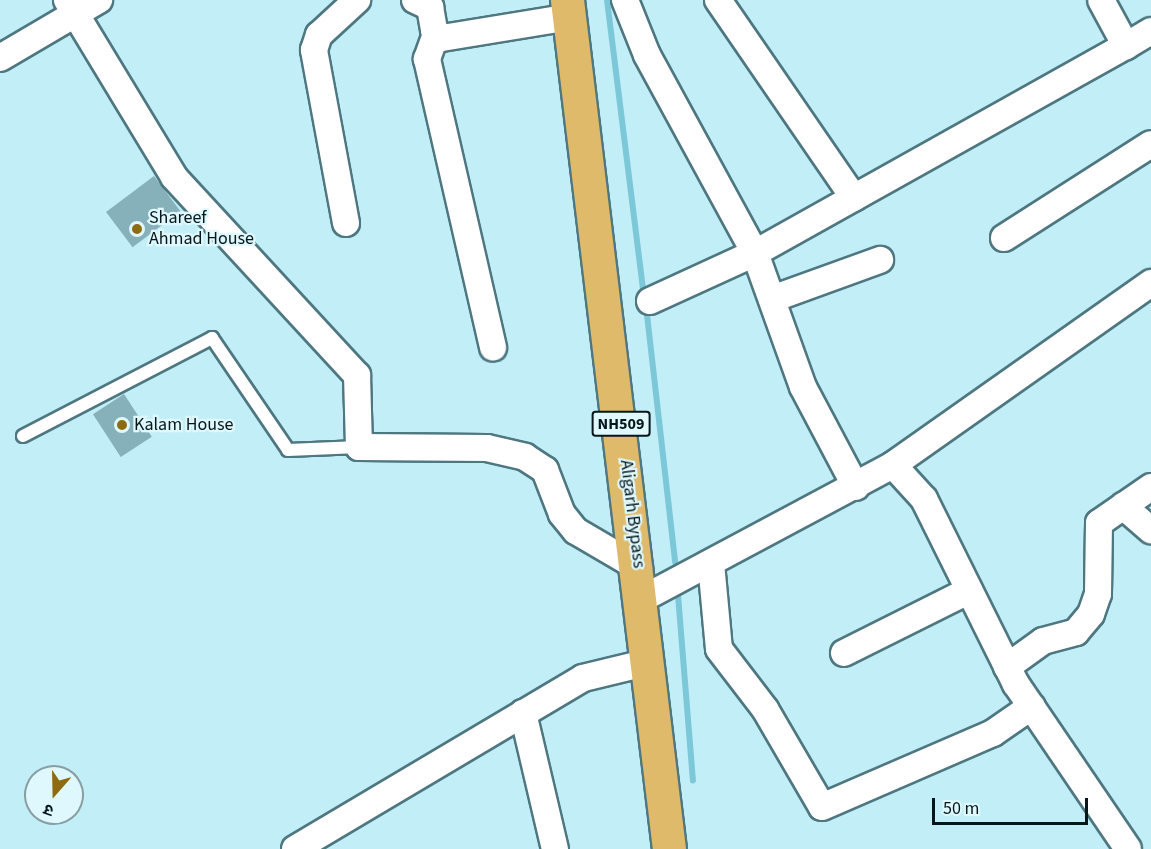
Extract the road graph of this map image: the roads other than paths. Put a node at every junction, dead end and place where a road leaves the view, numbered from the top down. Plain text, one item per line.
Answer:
1 (99, 0) edge
2 (357, 0) edge
3 (415, 0) edge
4 (625, 0) edge
5 (718, 0) edge
6 (1101, 0) edge
7 (71, 7) edge
8 (568, 8) edge
9 (1151, 31) edge
10 (436, 34) junction
11 (1125, 46) junction
12 (0, 58) edge
13 (1151, 144) edge
14 (854, 198) junction
15 (346, 223) dead end
16 (1004, 238) dead end
17 (755, 253) junction
18 (880, 260) dead end
19 (1151, 283) edge
20 (772, 298) junction
21 (650, 301) dead end
22 (493, 348) dead end
23 (23, 436) dead end
24 (359, 447) junction
25 (893, 465) junction
26 (856, 487) junction
27 (1151, 487) edge
28 (1123, 506) junction
29 (1151, 530) edge
30 (711, 563) junction
31 (640, 583) junction
32 (968, 591) junction
33 (844, 653) dead end
34 (649, 662) junction
35 (1007, 667) junction
36 (1032, 706) junction
37 (523, 713) junction
38 (295, 849) edge
39 (555, 849) edge
40 (669, 849) edge
41 (1128, 849) edge

1 - 7 street
2 - 15 street
3 - 10 street
4 - 17 street
5 - 14 street
6 - 11 street
7 - 12 street
7 - 24 street
8 - 10 street
8 - 31 highway, Aligarh Bypass / NH509
9 - 11 street
10 - 22 street
11 - 14 street
13 - 16 street
14 - 17 street
17 - 20 street
17 - 21 street
18 - 20 street
19 - 25 street
20 - 26 street
23 - 24 lane
24 - 31 street
25 - 26 street
25 - 32 street
26 - 30 street
27 - 28 street
28 - 29 street
28 - 35 street
30 - 31 street
30 - 36 street
31 - 34 highway, Aligarh Bypass / NH509
32 - 33 street
32 - 35 street
34 - 37 street
34 - 40 highway, Aligarh Bypass / NH509
35 - 36 street
36 - 41 street
37 - 38 street
37 - 39 street

